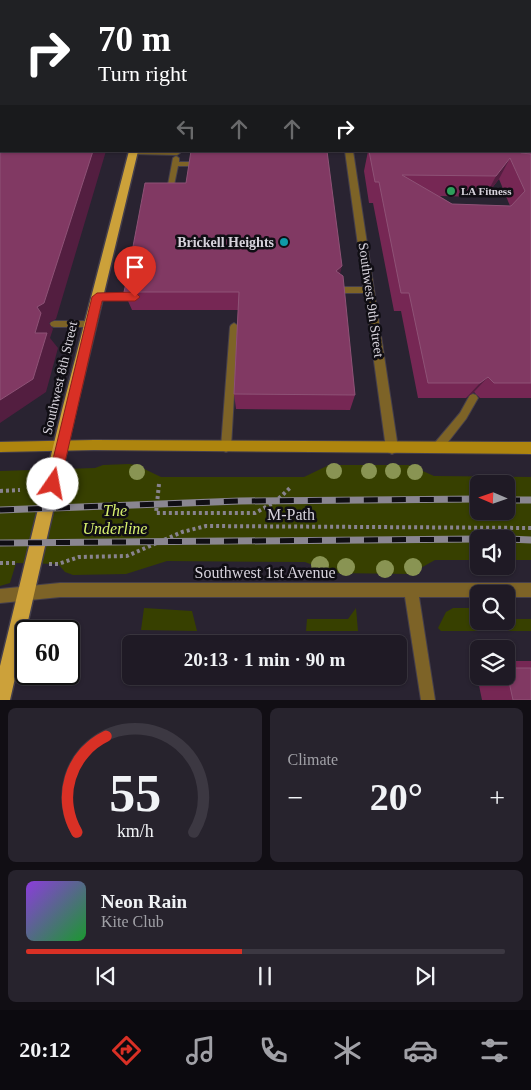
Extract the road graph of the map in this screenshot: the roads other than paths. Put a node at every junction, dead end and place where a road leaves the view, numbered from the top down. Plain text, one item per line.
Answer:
1 (134, 152) edge
2 (177, 152) edge
3 (349, 152) edge
4 (175, 164) junction
5 (209, 164) edge
6 (170, 190) edge
7 (338, 290) edge
8 (369, 290) junction
9 (97, 297) junction
10 (135, 297) edge
11 (54, 324) dead end
12 (90, 324) junction
13 (234, 327) dead end
14 (473, 398) edge
15 (62, 446) junction
16 (226, 446) junction
17 (0, 447) edge
18 (392, 448) junction
19 (437, 448) junction
20 (531, 448) edge
21 (411, 590) junction
22 (531, 590) edge
23 (27, 594) junction
24 (0, 596) edge
25 (1, 700) edge
26 (428, 700) edge

1 - 2 lane
1 - 9 main road, Southwest 8th Street
2 - 4 lane
3 - 8 street, Southwest 9th Street
4 - 5 lane
4 - 6 lane
7 - 8 lane
8 - 18 street, Southwest 9th Street
9 - 10 lane
9 - 12 main road, Southwest 8th Street
11 - 12 lane
12 - 15 main road, Southwest 8th Street
13 - 16 lane
14 - 19 lane
15 - 16 main road
15 - 17 main road
15 - 23 main road, Southwest 8th Street
16 - 18 main road
18 - 19 main road
19 - 20 main road
21 - 22 street, Southwest 1st Avenue
21 - 23 street, Southwest 1st Avenue
21 - 26 street
23 - 24 street, Southwest 1st Avenue
23 - 25 main road, Southwest 8th Street

